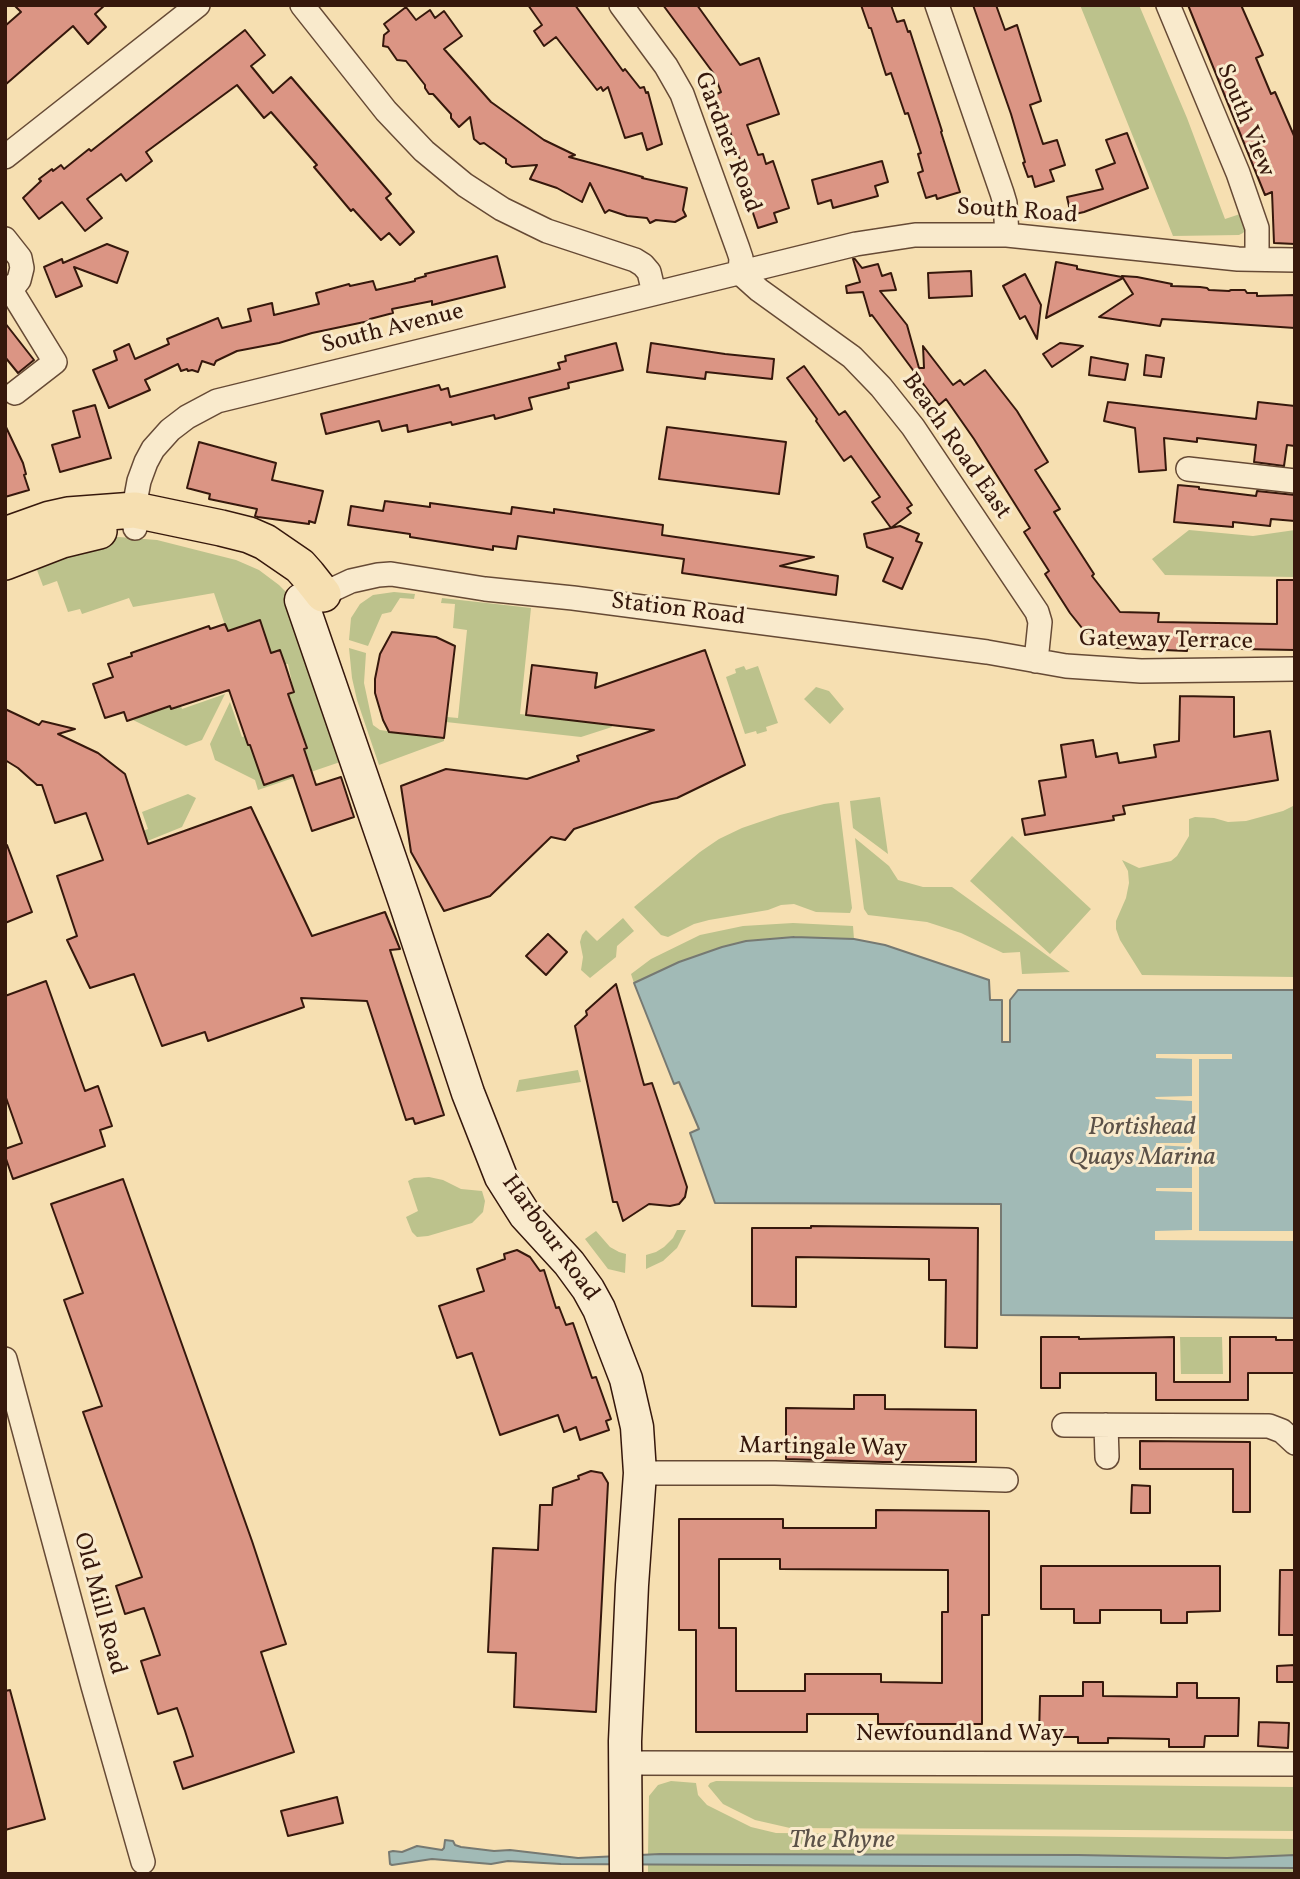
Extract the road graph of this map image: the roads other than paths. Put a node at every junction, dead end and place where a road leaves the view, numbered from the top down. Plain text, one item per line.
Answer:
1 (198, 5) edge
2 (302, 5) edge
3 (621, 5) edge
4 (937, 5) edge
5 (1168, 5) edge
6 (5, 157) edge
7 (1007, 235) junction
8 (5, 239) edge
9 (1257, 259) junction
10 (1295, 260) edge
11 (740, 273) junction
12 (7, 288) edge
13 (654, 293) junction
14 (15, 393) dead end
15 (1198, 463) dead end
16 (1295, 481) edge
17 (135, 519) junction
18 (5, 535) edge
19 (5, 562) edge
20 (312, 597) junction
21 (1036, 661) junction
22 (1295, 669) edge
23 (5, 1359) edge
24 (1065, 1425) dead end
25 (1106, 1425) junction
26 (1295, 1443) edge
27 (1107, 1458) dead end
28 (640, 1473) junction
29 (1006, 1480) dead end
30 (625, 1763) junction
31 (1295, 1764) edge
32 (143, 1863) dead end
33 (626, 1874) edge

1 - 6 street
2 - 13 street
3 - 11 street, Gardner Road
4 - 7 street
5 - 9 street, South View
7 - 9 street, South Road
7 - 11 street, South Road
8 - 12 street
9 - 10 street, South Road
11 - 13 street, South Avenue
11 - 21 street, Beach Road East
12 - 14 street
13 - 17 street, South Avenue
15 - 16 street
17 - 18 main road
17 - 19 main road
17 - 20 main road
20 - 21 street, Station Road
20 - 28 street, Harbour Road
21 - 22 street, Gateway Terrace
23 - 32 street, Old Mill Road
24 - 25 street
25 - 26 street
25 - 27 street
28 - 29 street, Martingale Way
28 - 30 street, Harbour Road
30 - 31 street, Newfoundland Way
30 - 33 street, Harbour Road

